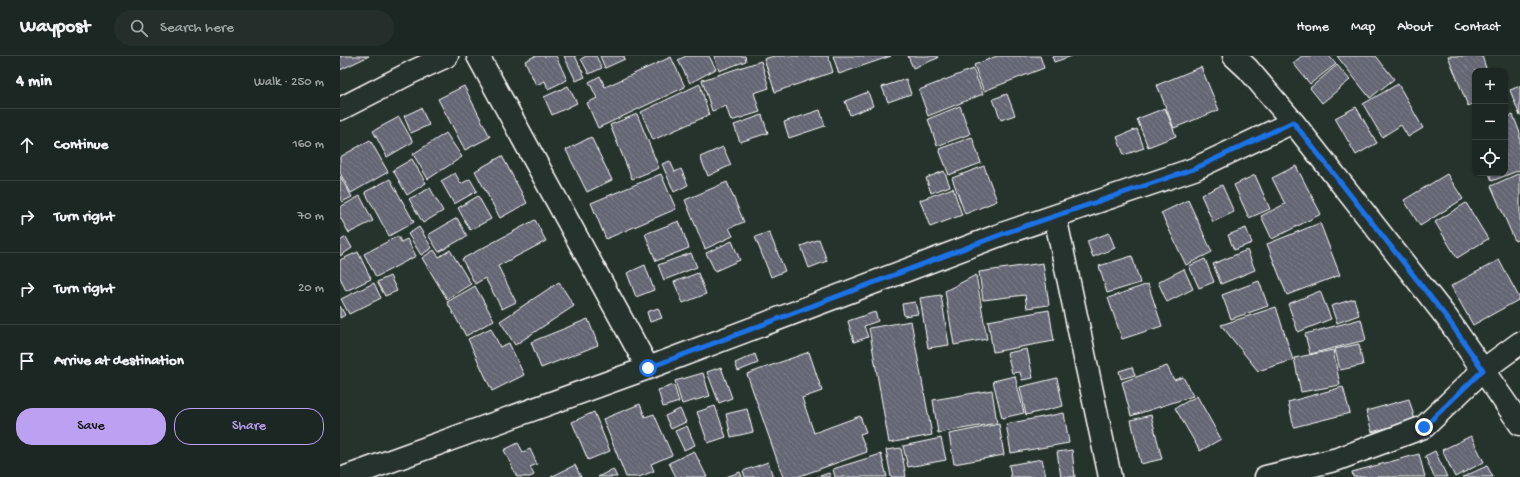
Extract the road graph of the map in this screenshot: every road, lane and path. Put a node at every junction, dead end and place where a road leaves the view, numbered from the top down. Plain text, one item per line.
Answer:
1 (447, 56) edge
2 (478, 56) edge
3 (1234, 56) edge
4 (340, 110) edge
5 (1293, 122) junction
6 (1055, 216) junction
7 (1520, 343) edge
8 (648, 368) junction
9 (1483, 370) junction
10 (1520, 424) edge
11 (346, 477) edge
12 (1110, 477) edge
13 (1266, 477) edge

1 - 4 street
2 - 8 street
3 - 5 street
5 - 6 street
5 - 9 street
6 - 8 street
6 - 12 street
7 - 9 street
8 - 11 street
9 - 10 street
9 - 13 street

